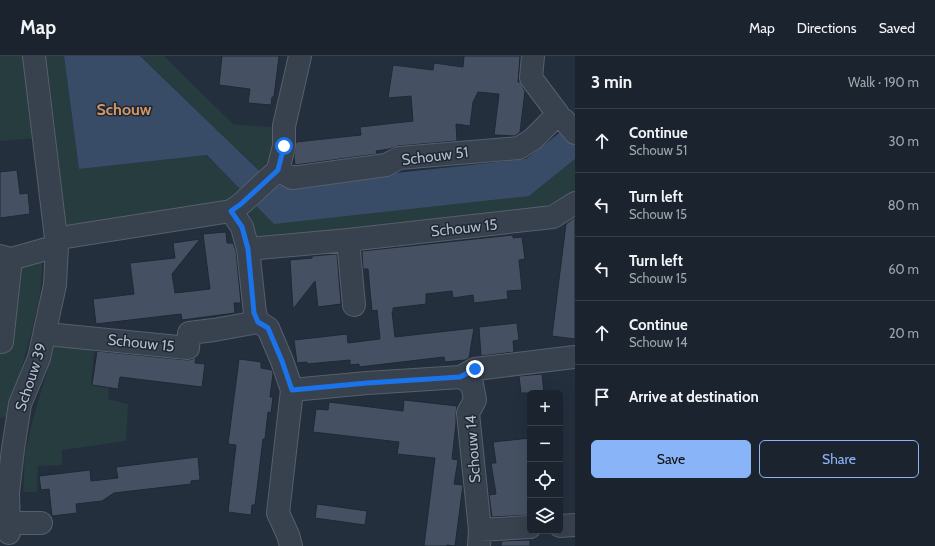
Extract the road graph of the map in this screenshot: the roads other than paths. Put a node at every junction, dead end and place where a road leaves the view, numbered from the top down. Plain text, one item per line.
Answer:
1 (34, 56) edge
2 (300, 56) edge
3 (533, 56) edge
4 (566, 122) edge
5 (276, 173) junction
6 (575, 203) edge
7 (236, 208) junction
8 (348, 240) junction
9 (62, 242) junction
10 (248, 249) junction
11 (6, 257) edge
12 (354, 305) dead end
13 (258, 322) junction
14 (57, 335) dead end
15 (2, 342) dead end
16 (575, 357) edge
17 (460, 377) junction
18 (292, 390) junction
19 (41, 523) dead end
20 (575, 525) edge
21 (563, 526) edge
22 (527, 528) edge
23 (479, 538) edge
24 (291, 546) edge

1 - 9 street, Schouw 39
2 - 5 street
3 - 4 street
4 - 5 street, Schouw 51
5 - 7 street
6 - 8 street, Schouw 15
7 - 9 street
7 - 10 street
8 - 10 street, Schouw 15
8 - 12 street
9 - 11 street
9 - 19 street, Schouw 39
10 - 13 street
11 - 15 street
13 - 14 street, Schouw 15
13 - 18 street
16 - 17 street
17 - 18 street
17 - 23 street, Schouw 14
18 - 24 street
20 - 21 street
22 - 23 street, Schouw 14

